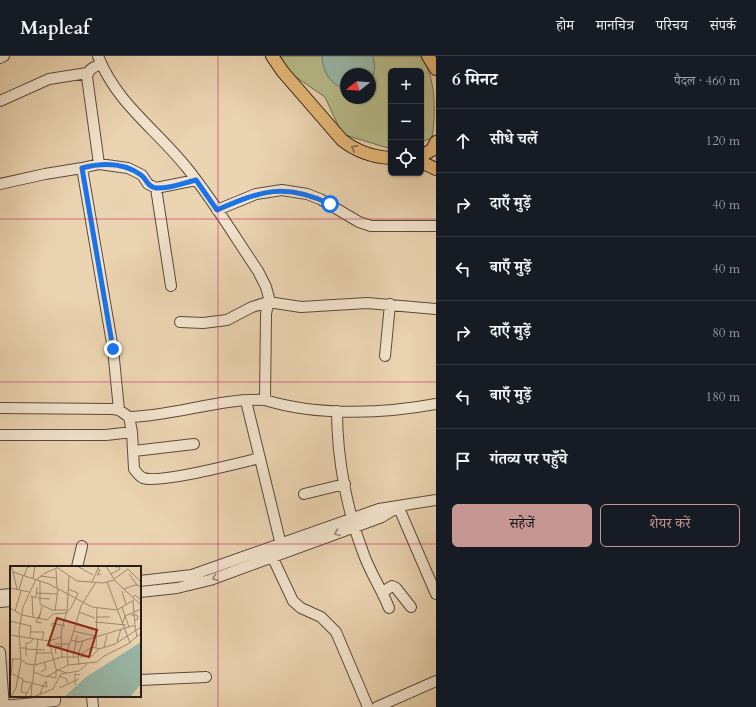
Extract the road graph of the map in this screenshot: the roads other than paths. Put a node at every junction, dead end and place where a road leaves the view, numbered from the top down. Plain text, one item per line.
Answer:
1 (4, 56) edge
2 (272, 56) edge
3 (428, 56) edge
4 (0, 58) edge
5 (99, 60) edge
6 (436, 68) edge
7 (87, 73) junction
8 (0, 101) edge
9 (436, 142) edge
10 (424, 154) edge
11 (388, 158) edge
12 (424, 163) edge
13 (99, 164) junction
14 (82, 168) junction
15 (436, 169) edge
16 (196, 180) junction
17 (0, 184) edge
18 (156, 188) junction
19 (217, 210) junction
20 (436, 226) edge
21 (171, 286) dead end
22 (268, 302) junction
23 (390, 304) junction
24 (436, 309) edge
25 (180, 322) dead end
26 (385, 356) dead end
27 (265, 400) junction
28 (246, 401) junction
29 (436, 404) edge
30 (0, 408) edge
31 (119, 410) junction
32 (337, 411) junction
33 (130, 417) junction
34 (132, 432) junction
35 (0, 435) edge
36 (194, 444) dead end
37 (134, 450) junction
38 (260, 458) junction
39 (345, 484) junction
40 (304, 494) dead end
41 (436, 500) edge
42 (398, 506) junction
43 (353, 523) junction
44 (82, 546) dead end
45 (282, 548) junction
46 (270, 552) junction
47 (77, 566) edge
48 (141, 581) edge
49 (141, 592) edge
50 (382, 592) junction
51 (10, 594) edge
52 (436, 594) edge
53 (0, 595) edge
54 (10, 601) edge
55 (0, 602) edge
56 (410, 607) dead end
57 (389, 608) dead end
58 (3, 659) edge
59 (206, 677) dead end
60 (141, 680) edge
61 (436, 681) edge
62 (55, 697) edge
63 (92, 697) edge
64 (4, 706) edge
65 (93, 707) edge
66 (368, 707) edge
67 (377, 707) edge

1 - 4 street
11 -> 2 main road
3 - 6 main road
5 - 7 street
5 - 16 street
7 - 8 street
7 - 13 street
9 - 10 main road
12 - 15 main road
13 - 14 street
13 - 18 street
14 - 17 street
14 - 31 street
16 - 18 street
16 - 19 street
18 - 21 street
19 - 20 street
19 - 22 street
22 - 23 street
22 - 25 street
22 - 27 street
23 - 24 street
23 - 26 street
27 - 28 street
27 - 32 street
28 - 33 street
28 - 38 street
29 - 32 street
30 - 31 street
31 - 33 street
32 - 39 street
33 - 34 street
34 - 35 street
34 - 37 street
36 - 37 street
37 - 38 street
38 - 45 street
39 - 40 street
39 - 43 street
41 - 42 street
42 - 43 street
42 - 52 street
43 - 45 street
43 - 50 street
44 - 47 street
45 - 46 street
46 - 48 street
46 -> 49 street
46 - 66 street
50 - 56 street
50 - 57 street
51 - 53 street
54 - 55 street
58 - 64 street
59 - 60 street
61 - 67 street
62 - 64 street
63 - 65 street

